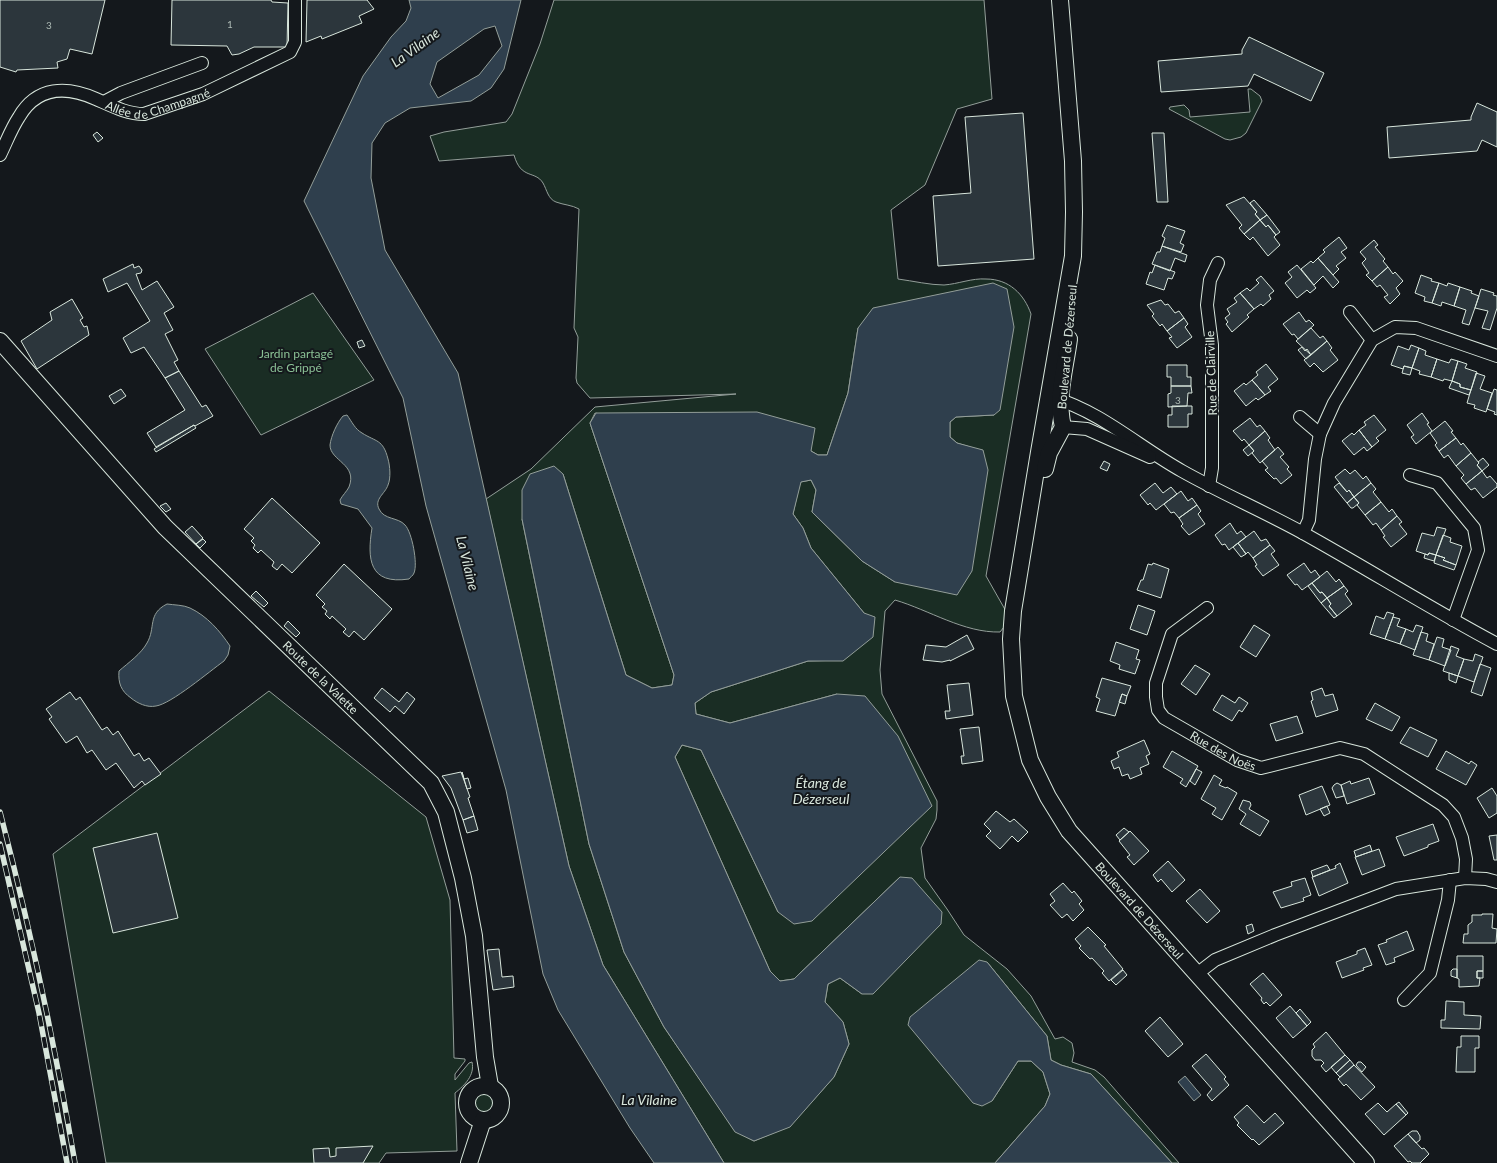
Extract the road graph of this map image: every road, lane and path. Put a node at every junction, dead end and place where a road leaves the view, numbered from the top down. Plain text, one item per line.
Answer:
1 (295, 0) edge
2 (1060, 0) edge
3 (202, 62) dead end
4 (104, 102) junction
5 (0, 155) edge
6 (1218, 263) dead end
7 (1350, 312) dead end
8 (1372, 340) junction
9 (0, 341) edge
10 (1497, 356) edge
11 (1054, 398) junction
12 (1300, 417) dead end
13 (1064, 428) junction
14 (1320, 434) junction
15 (1180, 470) junction
16 (1410, 475) dead end
17 (1209, 486) junction
18 (1303, 533) junction
19 (1207, 608) dead end
20 (1014, 611) junction
21 (1453, 620) junction
22 (1497, 644) edge
23 (1465, 878) junction
24 (1450, 880) junction
25 (1497, 882) edge
26 (1195, 973) junction
27 (1404, 1000) dead end
28 (490, 1086) junction
29 (482, 1120) junction
30 (469, 1163) edge
31 (1366, 1163) edge

1 - 4 street, Allée de Champagné
2 - 11 street, Boulevard de Dézerseul
3 - 4 street
4 - 5 street, Allée de Champagné
6 - 17 street, Rue de Clairville
7 - 8 street
8 - 10 street
8 - 14 street
9 - 28 street, Route de la Valette
11 - 13 street, Boulevard de Dézerseul
11 - 15 street
11 - 20 street, Boulevard de Dézerseul
12 - 14 street
13 - 15 street
13 - 20 street, Boulevard de Dézerseul
14 - 18 street
15 - 17 street
16 - 21 street
17 - 18 street
18 - 21 street
19 - 23 street, Rue des Noës
20 - 26 street, Boulevard de Dézerseul
21 - 22 street
23 - 24 street
23 - 25 street
24 - 26 street
24 - 27 street
26 - 31 street, Boulevard de Dézerseul
28 - 29 street
28 - 29 street
29 - 30 street

